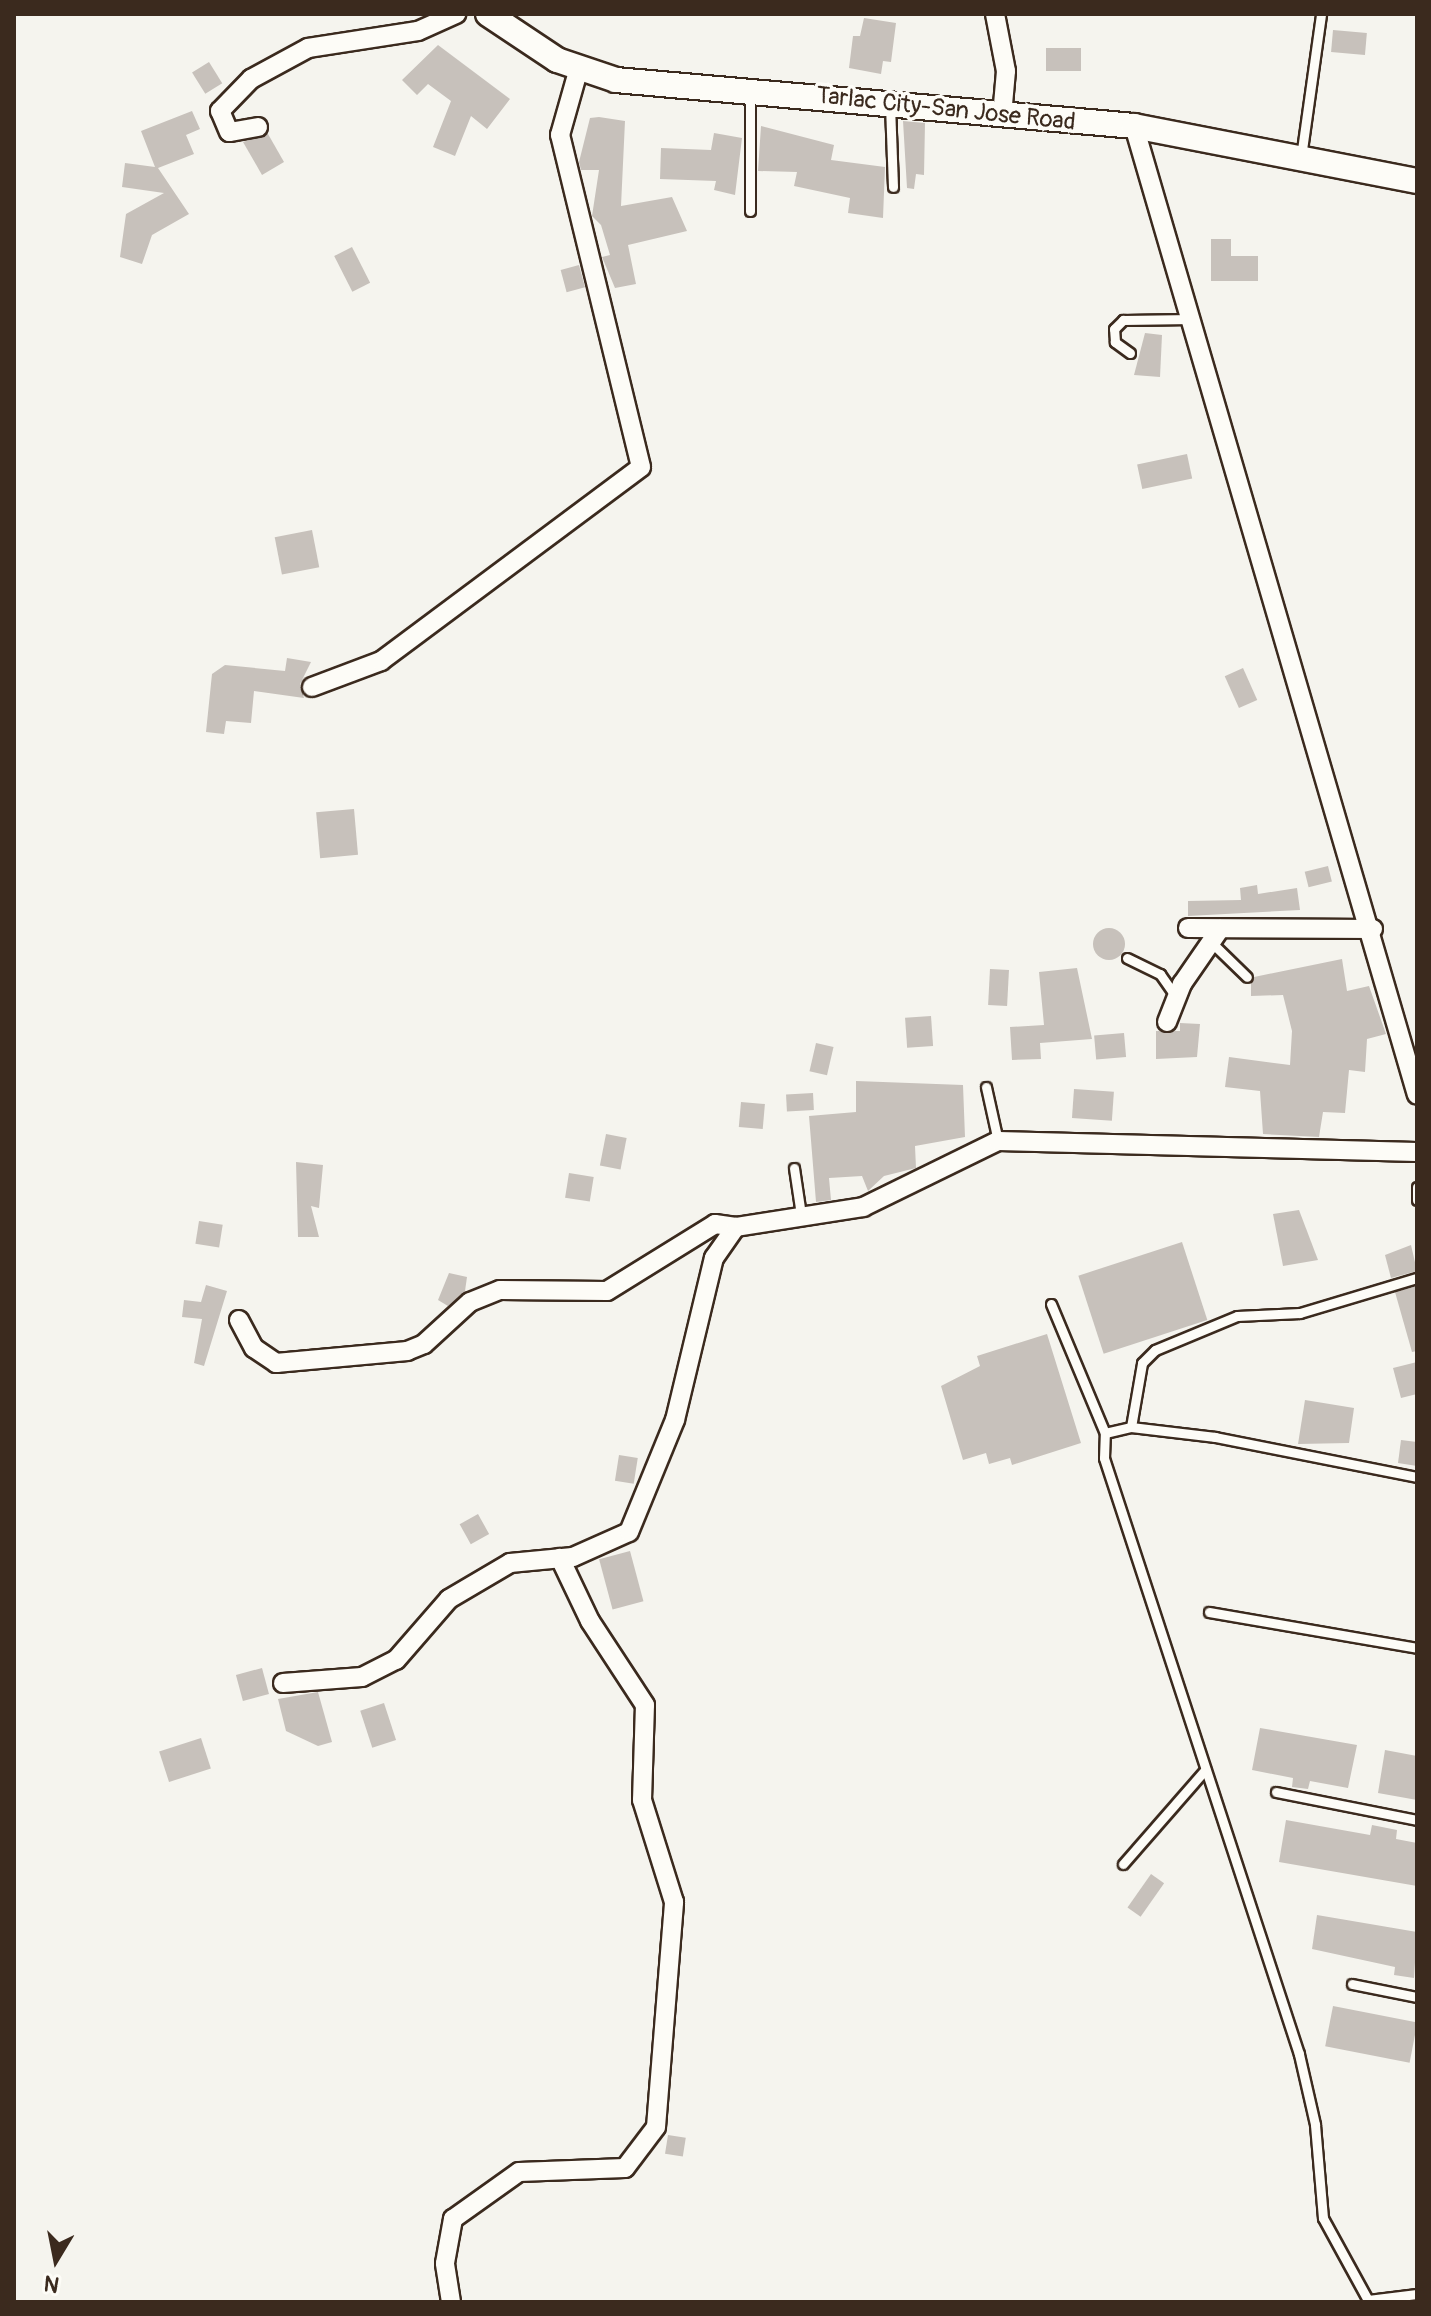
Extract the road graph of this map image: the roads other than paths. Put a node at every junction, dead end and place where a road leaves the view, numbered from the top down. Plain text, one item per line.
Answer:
1 (456, 14) edge
2 (488, 14) edge
3 (995, 14) edge
4 (1321, 14) edge
5 (579, 68) junction
6 (750, 88) junction
7 (890, 105) junction
8 (1002, 116) junction
9 (1134, 126) junction
10 (258, 127) dead end
11 (1301, 158) junction
12 (1417, 181) edge
13 (893, 187) dead end
14 (750, 211) dead end
15 (1192, 319) junction
16 (1130, 353) dead end
17 (312, 687) dead end
18 (1188, 928) dead end
19 (1373, 929) junction
20 (1216, 935) junction
21 (1127, 958) dead end
22 (1247, 977) dead end
23 (1177, 998) junction
24 (1167, 1022) dead end
25 (986, 1087) dead end
26 (1417, 1095) edge
27 (998, 1141) junction
28 (1417, 1152) edge
29 (794, 1168) dead end
30 (1417, 1187) edge
31 (1417, 1200) edge
32 (801, 1215) junction
33 (736, 1227) junction
34 (1417, 1278) edge
35 (1051, 1304) dead end
36 (239, 1320) dead end
37 (1131, 1427) junction
38 (1105, 1433) junction
39 (1417, 1477) edge
40 (560, 1558) junction
41 (1209, 1612) dead end
42 (1417, 1648) edge
43 (283, 1683) dead end
44 (1205, 1770) junction
45 (1276, 1792) dead end
46 (1417, 1820) edge
47 (1123, 1864) dead end
48 (1352, 1984) dead end
49 (1417, 1997) edge
50 (1417, 2294) edge
51 (1368, 2301) edge
52 (451, 2302) edge

1 - 10 street
2 - 5 main road, Tarlac City-San Jose Road
3 - 8 street
4 - 11 lane
5 - 6 main road, Tarlac City-San Jose Road
5 - 17 street
6 - 7 main road, Tarlac City-San Jose Road
6 - 14 lane
7 - 8 main road, Tarlac City-San Jose Road
7 - 13 lane
8 - 9 main road, Tarlac City-San Jose Road
9 - 11 main road, Tarlac City-San Jose Road
9 - 15 street
11 - 12 main road, Tarlac City-San Jose Road
15 - 16 lane
15 - 19 street
18 - 20 street
19 - 20 street
19 - 26 street
20 - 22 lane
20 - 23 street
21 - 23 lane
23 - 24 street
25 - 27 lane
27 - 28 street
27 - 32 street
29 - 32 lane
30 - 31 lane
32 - 33 street
33 - 36 street
33 - 40 street
34 - 37 lane
35 - 38 lane
37 - 38 lane
37 - 39 lane
38 - 44 lane
40 - 43 street
40 - 52 street
41 - 42 lane
44 - 47 lane
44 - 51 lane
45 - 46 lane
48 - 49 lane
50 - 51 lane

